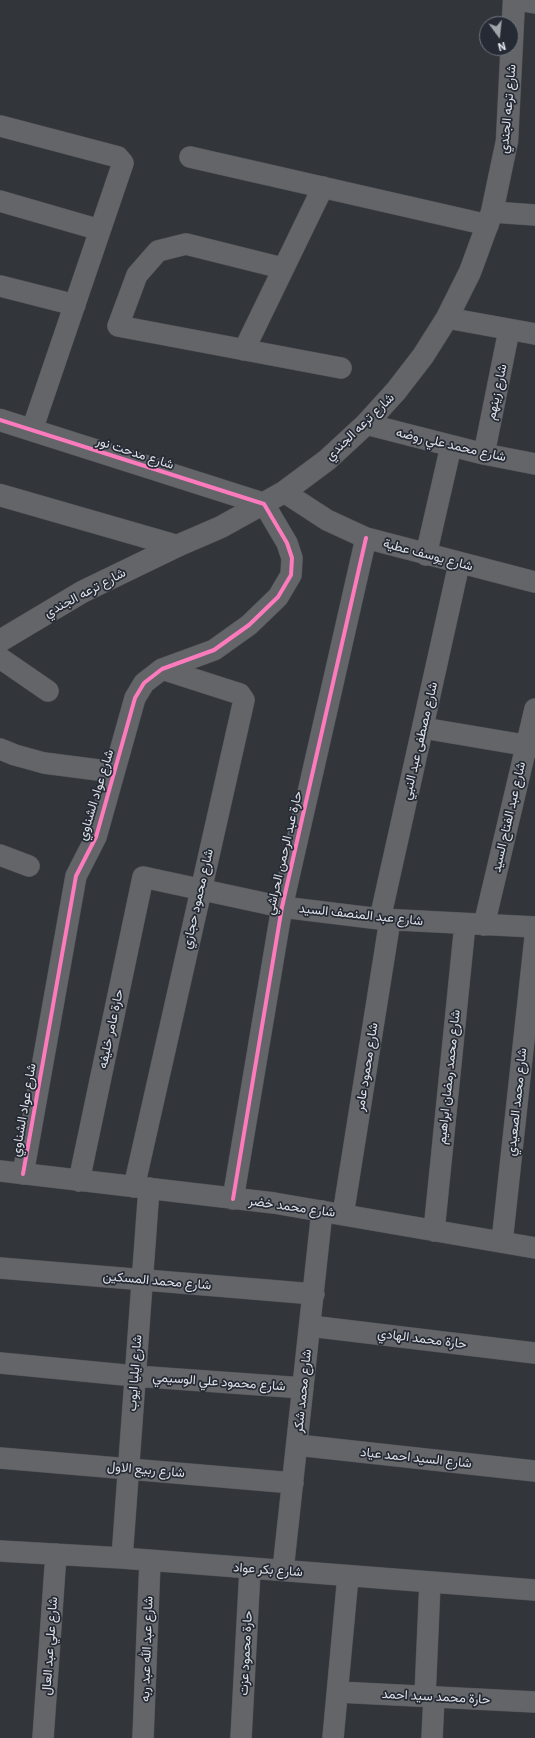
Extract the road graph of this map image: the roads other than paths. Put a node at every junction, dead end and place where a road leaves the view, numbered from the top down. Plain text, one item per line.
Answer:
1 (514, 0) edge
2 (517, 0) edge
3 (535, 3) edge
4 (0, 126) edge
5 (190, 157) dead end
6 (323, 187) junction
7 (0, 201) edge
8 (535, 215) edge
9 (490, 218) junction
10 (100, 230) junction
11 (282, 268) junction
12 (0, 286) edge
13 (75, 305) junction
14 (447, 318) junction
15 (509, 330) junction
16 (535, 334) edge
17 (244, 350) junction
18 (341, 368) dead end
19 (0, 420) edge
20 (366, 424) junction
21 (32, 430) junction
22 (451, 446) junction
23 (484, 454) junction
24 (535, 464) edge
25 (284, 492) junction
26 (0, 495) edge
27 (264, 504) junction
28 (366, 538) junction
29 (177, 546) junction
30 (426, 555) junction
31 (459, 564) junction
32 (535, 582) edge
33 (0, 641) edge
34 (0, 658) edge
35 (162, 670) junction
36 (48, 691) dead end
37 (535, 709) edge
38 (423, 728) junction
39 (531, 746) edge
40 (0, 749) edge
41 (114, 772) junction
42 (0, 855) edge
43 (29, 866) dead end
44 (143, 877) joint
45 (200, 889) junction
46 (282, 907) junction
47 (385, 920) junction
48 (475, 924) junction
49 (535, 927) edge
50 (535, 938) edge
51 (0, 1171) edge
52 (23, 1174) junction
53 (79, 1181) junction
54 (142, 1188) junction
55 (232, 1199) junction
56 (322, 1211) junction
57 (343, 1215) junction
58 (434, 1231) junction
59 (502, 1242) junction
60 (535, 1248) edge
61 (0, 1268) edge
62 (143, 1279) junction
63 (314, 1294) junction
64 (310, 1326) junction
65 (535, 1352) edge
66 (0, 1363) edge
67 (135, 1376) junction
68 (303, 1388) junction
69 (297, 1445) junction
70 (0, 1458) edge
71 (128, 1469) junction
72 (535, 1471) edge
73 (293, 1483) junction
74 (0, 1551) edge
75 (56, 1554) junction
76 (122, 1558) junction
77 (150, 1561) junction
78 (250, 1569) junction
79 (283, 1570) junction
80 (348, 1576) junction
81 (430, 1582) junction
82 (535, 1590) edge
83 (338, 1692) junction
84 (430, 1696) junction
85 (535, 1702) edge
86 (44, 1738) edge
87 (143, 1738) edge
88 (241, 1738) edge
89 (333, 1738) edge
90 (432, 1738) edge

1 - 9 main road, شارع ترعه الجندي
2 - 3 street
4 - 10 street
5 - 6 street
6 - 9 street
6 - 11 street
7 - 10 street
8 - 9 street
9 - 14 main road, شارع ترعه الجندي
10 - 13 street
11 - 17 street
11 - 17 street
12 - 13 street
13 - 21 street
14 - 15 street
14 - 20 main road, شارع ترعه الجندي
15 - 16 street
15 - 23 street, شارع زينهم
17 - 18 street
19 - 21 main road, شارع مدحت نور
20 - 22 street, شارع محمد علي روضه
20 - 25 main road, شارع ترعه الجندي
21 - 27 main road, شارع مدحت نور
22 - 23 street, شارع محمد علي روضه
22 - 30 street
23 - 24 street, شارع محمد علي روضه
25 - 27 main road, شارع ترعه الجندي
25 - 28 street, شارع يوسف عطية
26 - 29 main road
27 - 29 main road, شارع ترعه الجندي
27 - 35 street, شارع عواد الشناوي
28 - 30 street, شارع يوسف عطية
28 - 46 street, حارة عبد الرحمن الحراشي
29 - 33 main road, شارع ترعه الجندي
30 - 31 street, شارع يوسف عطية
31 - 32 street, شارع يوسف عطية
31 - 38 street, شارع مصطفى عبد النبي
34 - 36 street
35 - 41 street, شارع عواد الشناوي
35 - 45 street, شارع محمود حجازي
37 - 39 street, شارع عبد الفتاح السيد
38 - 39 street
38 - 47 street, شارع مصطفى عبد النبي
39 - 48 street, شارع عبد الفتاح السيد
40 - 41 street
41 - 52 street, شارع عواد الشناوي
42 - 43 street
44 - 45 street, شارع عبد المنصف السيد
44 - 53 street, حارة عامر خليفه
45 - 46 street, شارع عبد المنصف السيد
45 - 54 street, شارع محمود حجازي
46 - 47 street, شارع عبد المنصف السيد
46 - 55 street, حارة عبد الرحمن الحراشي
47 - 48 street, شارع عبد المنصف السيد
47 - 57 street, شارع محمود عامر
48 - 49 street, شارع عبد المنصف السيد
48 - 58 street, شارع محمد رمضان ابراهيم
50 - 59 street, شارع محمد الصعيدي
51 - 52 street, شارع محمد خضر
52 - 53 street, شارع محمد خضر
53 - 54 street, شارع محمد خضر
54 - 55 street, شارع محمد خضر
54 - 62 street, شارع ايليا ايوب
55 - 56 street, شارع محمد خضر
56 - 57 street, شارع محمد خضر
56 - 63 street, شارع محمد شكر
57 - 58 street, شارع محمد خضر
58 - 59 street, شارع محمد خضر
59 - 60 street, شارع محمد خضر
61 - 62 street, شارع محمد المسكين
62 - 63 street, شارع محمد المسكين
62 - 67 street, شارع ايليا ايوب
63 - 64 street, شارع محمد شكر
64 - 65 street, حارة محمد الهادي
64 - 68 street, شارع محمد شكر
66 - 67 street, شارع محمود علي الوسيمي
67 - 68 street, شارع محمود علي الوسيمي
67 - 71 street, شارع ايليا ايوب
68 - 69 street, شارع محمد شكر
69 - 72 street, شارع السيد احمد عياد
69 - 73 street, شارع محمد شكر
70 - 71 street, شارع ربيع الاول
71 - 73 street, شارع ربيع الاول
71 - 76 street, شارع ايليا ايوب
73 - 79 street, شارع محمد شكر
74 - 75 street, شارع بكر عواد
75 - 76 street, شارع بكر عواد
75 - 86 street, شارع علي عبد العال
76 - 77 street, شارع بكر عواد
77 - 78 street, شارع بكر عواد
77 - 87 street, شارع عبد الله عبد ربه
78 - 79 street, شارع بكر عواد
78 - 88 street, حارة محمود عزت
79 - 80 street, شارع بكر عواد
80 - 81 street, شارع بكر عواد
80 - 83 street
81 - 82 street, شارع بكر عواد
81 - 84 street
83 - 84 street, حارة محمد سيد احمد
83 - 89 street
84 - 85 street, حارة محمد سيد احمد
84 - 90 street

